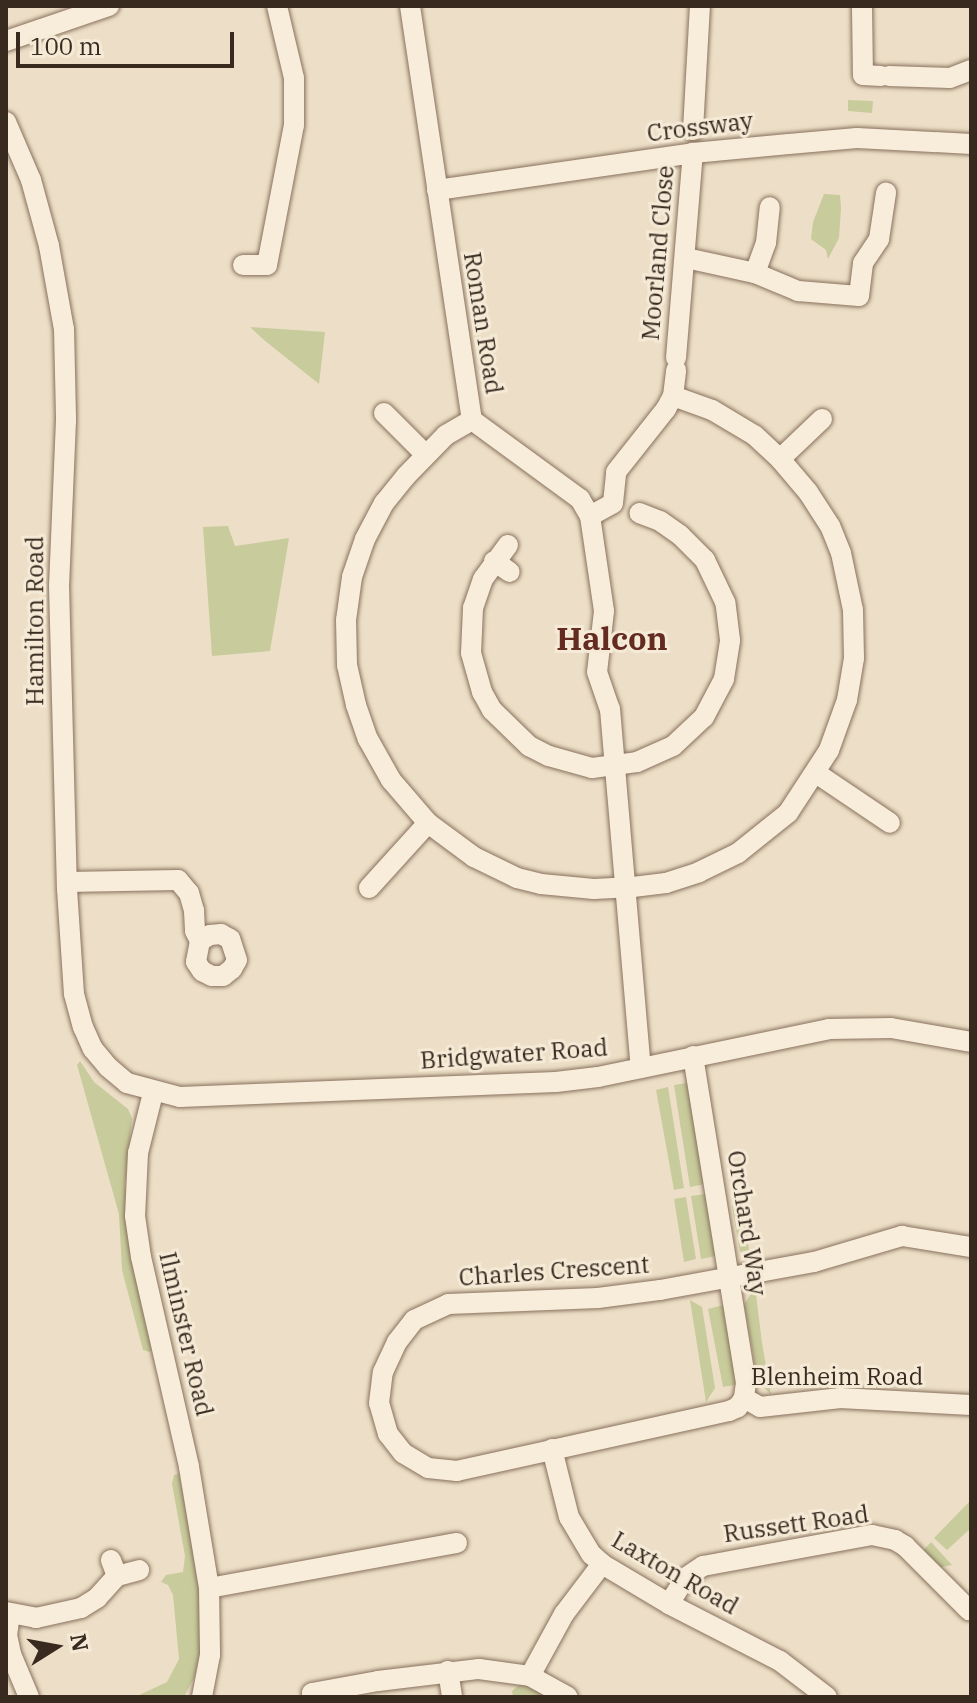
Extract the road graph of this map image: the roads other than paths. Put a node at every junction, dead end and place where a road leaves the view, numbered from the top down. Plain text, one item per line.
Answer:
1 (109, 6) edge
2 (277, 6) edge
3 (410, 6) edge
4 (700, 6) edge
5 (862, 6) edge
6 (6, 41) edge
7 (971, 70) edge
8 (6, 122) edge
9 (693, 130) dead end
10 (971, 144) edge
11 (693, 153) junction
12 (437, 190) junction
13 (886, 193) dead end
14 (770, 207) dead end
15 (686, 258) junction
16 (243, 265) dead end
17 (755, 273) junction
18 (673, 396) junction
19 (384, 413) dead end
20 (822, 419) dead end
21 (472, 420) junction
22 (426, 455) junction
23 (780, 459) junction
24 (626, 508) junction
25 (590, 516) junction
26 (508, 545) dead end
27 (614, 765) junction
28 (816, 773) junction
29 (428, 823) junction
30 (890, 823) dead end
31 (67, 882) junction
32 (369, 888) dead end
33 (625, 888) junction
34 (200, 941) dead end
35 (971, 1042) edge
36 (693, 1056) junction
37 (641, 1068) junction
38 (153, 1093) junction
39 (971, 1247) edge
40 (729, 1279) junction
41 (744, 1398) junction
42 (971, 1405) edge
43 (705, 1415) joint
44 (552, 1449) junction
45 (457, 1543) dead end
46 (602, 1564) junction
47 (139, 1570) dead end
48 (209, 1588) junction
49 (669, 1604) junction
50 (8, 1613) edge
51 (966, 1613) edge
52 (448, 1671) junction
53 (530, 1676) junction
54 (311, 1689) edge
55 (29, 1697) edge
56 (202, 1697) edge
57 (452, 1697) edge
58 (568, 1697) edge
59 (827, 1697) edge

1 - 6 street
2 - 16 street
3 - 12 street, Roman Road
4 - 9 street
5 - 7 street
8 - 31 street, Hamilton Road
10 - 11 street, Crossway
11 - 12 street, Crossway
11 - 15 street, Moorland Close
12 - 21 street, Roman Road
13 - 17 street
14 - 17 street
15 - 17 street
15 - 18 street, Moorland Close
18 - 23 street
18 - 24 street
19 - 22 street
20 - 23 street
21 - 22 street
21 - 25 street, Roman Road
22 - 29 street
23 - 28 street
24 - 25 street
24 - 27 street
25 - 27 street
26 - 27 street
27 - 33 street
28 - 30 street
28 - 33 street
29 - 32 street
29 - 33 street
31 - 34 street
31 - 38 street, Hamilton Road
33 - 37 street
35 - 36 street, Bridgwater Road
36 - 37 street, Bridgwater Road
36 - 40 street, Orchard Way
37 - 38 street, Bridgwater Road
38 - 48 street, Ilminster Road
39 - 40 street, Charles Crescent
40 - 41 street, Orchard Way
40 - 44 street, Charles Crescent
41 - 42 street, Blenheim Road
41 - 43 street, Blenheim Road
43 - 44 street, Charles Crescent
44 - 46 street, Laxton Road
45 - 48 street
46 - 49 street, Laxton Road
46 - 53 street
47 - 50 street
48 - 56 street, Ilminster Road
49 - 51 street, Russett Road
49 - 59 street, Laxton Road
50 - 55 street
52 - 53 street
52 - 54 street
52 - 57 street
53 - 58 street

